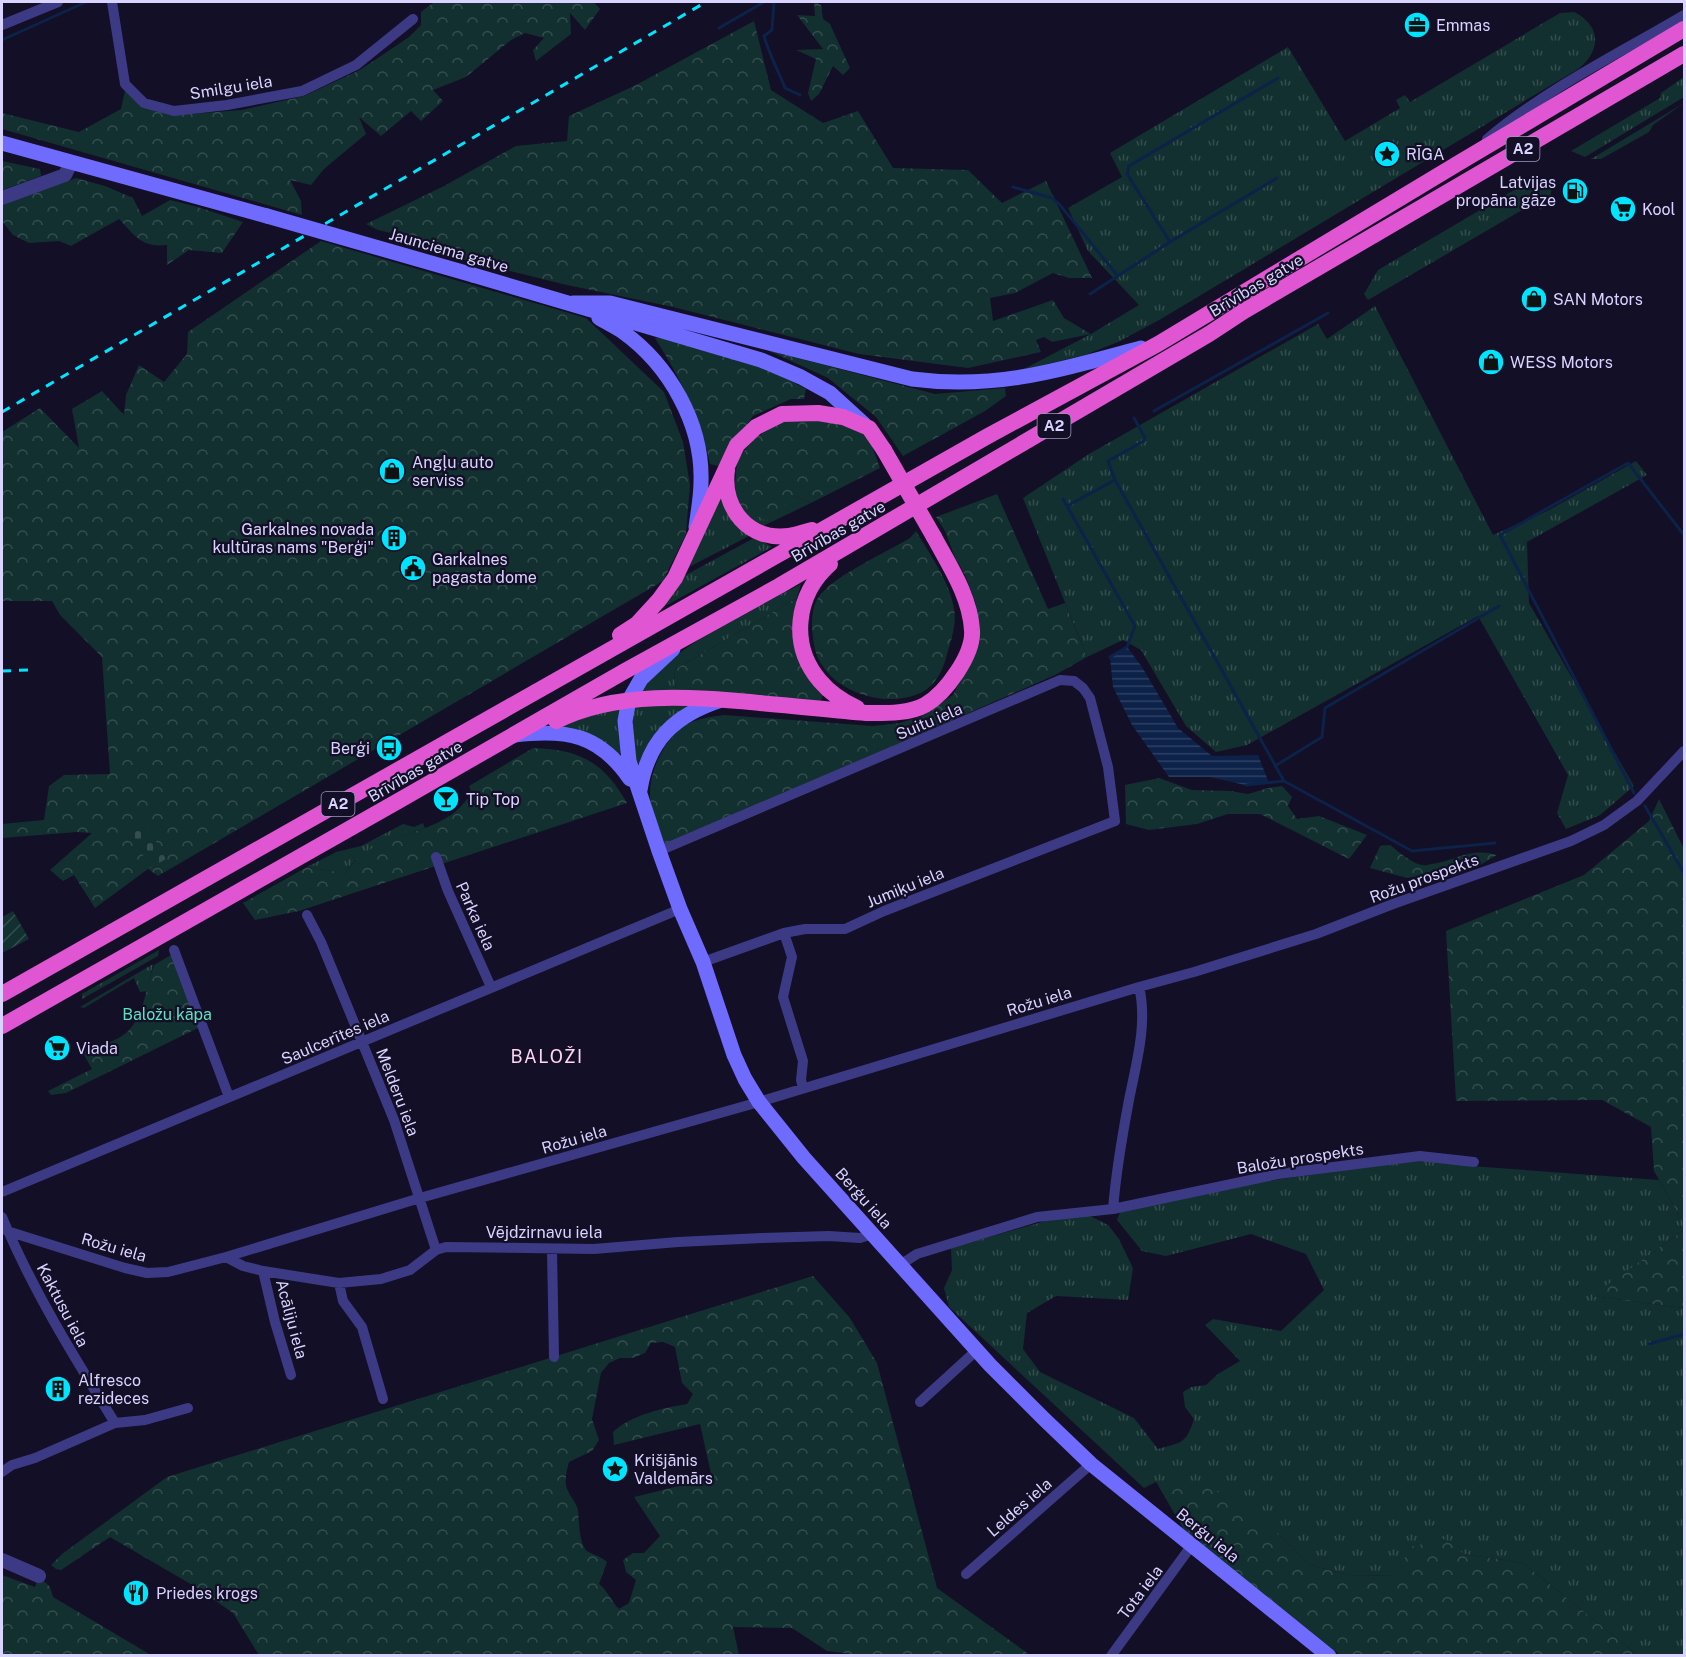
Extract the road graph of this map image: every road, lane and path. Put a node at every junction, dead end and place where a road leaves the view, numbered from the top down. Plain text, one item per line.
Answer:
1 (57, 2) edge
2 (112, 2) edge
3 (1684, 15) edge
4 (413, 19) dead end
5 (2, 25) edge
6 (1684, 29) edge
7 (1684, 54) edge
8 (2, 143) edge
9 (1462, 160) junction
10 (71, 163) junction
11 (2, 198) edge
12 (573, 303) junction
13 (1158, 344) junction
14 (869, 428) junction
15 (729, 460) junction
16 (899, 517) junction
17 (835, 524) junction
18 (695, 531) junction
19 (687, 636) junction
20 (559, 681) junction
21 (629, 700) junction
22 (723, 700) junction
23 (866, 713) junction
24 (531, 733) junction
25 (512, 736) junction
26 (1684, 751) edge
27 (639, 793) junction
28 (1115, 821) joint
29 (658, 851) junction
30 (436, 857) dead end
31 (680, 909) junction
32 (307, 915) dead end
33 (784, 933) junction
34 (174, 950) dead end
35 (703, 962) junction
36 (1143, 986) junction
37 (491, 987) junction
38 (2, 994) edge
39 (2, 1026) edge
40 (363, 1042) junction
41 (803, 1088) junction
42 (229, 1097) junction
43 (759, 1102) junction
44 (1474, 1162) dead end
45 (2, 1192) edge
46 (420, 1198) junction
47 (1113, 1209) junction
48 (2, 1217) edge
49 (7, 1231) junction
50 (873, 1234) junction
51 (436, 1250) junction
52 (552, 1250) junction
53 (226, 1257) junction
54 (900, 1264) junction
55 (263, 1271) junction
56 (339, 1283) junction
57 (977, 1350) junction
58 (554, 1357) dead end
59 (291, 1375) dead end
60 (383, 1399) dead end
61 (920, 1402) dead end
62 (188, 1408) dead end
63 (115, 1423) junction
64 (1091, 1464) junction
65 (2, 1472) edge
66 (1192, 1545) junction
67 (2, 1560) edge
68 (966, 1574) dead end
69 (39, 1576) dead end
70 (1111, 1656) edge
71 (1329, 1656) edge

1 - 5 street
2 - 4 street, Smilgu iela
3 - 9 street
6 - 9 highway, Brīvības gatve / A2
7 - 16 highway, Brīvības gatve / A2
8 - 10 main road, Jaunciema gatve
9 - 13 highway, Brīvības gatve / A2
10 - 11 street
10 - 12 main road, Jaunciema gatve, bridge
12 - 13 main road
12 - 14 main road, Jaunciema gatve
12 - 18 main road
13 - 17 highway, Brīvības gatve / A2
14 - 15 highway
14 - 23 highway, bridge
15 - 17 highway
15 - 18 highway
16 - 19 highway, Brīvības gatve / A2
16 - 23 highway
17 - 20 highway, Brīvības gatve / A2
18 - 20 highway
19 - 21 main road, Berģu iela
19 - 25 highway, Brīvības gatve / A2
20 - 38 highway, Brīvības gatve / A2
21 - 22 highway
21 - 24 highway
21 - 27 main road, Berģu iela
22 - 23 highway
22 - 27 main road
24 - 25 main road
24 - 27 main road
25 - 39 highway, Brīvības gatve / A2
26 - 36 street, Rožu prospekts
27 - 29 main road, Berģu iela
28 - 29 street, Suitu iela
28 - 33 street, Jumiķu iela
29 - 31 main road, Berģu iela
30 - 37 street, Parka iela
31 - 35 main road, Berģu iela
31 - 37 street, Saulcerītes iela
32 - 40 street, Melderu iela
33 - 35 street, Jumiķu iela
33 - 41 street
34 - 42 street
35 - 43 main road, Berģu iela
36 - 41 street, Rožu iela
36 - 47 street
37 - 40 street, Saulcerītes iela
40 - 42 street, Saulcerītes iela
40 - 46 street, Melderu iela
41 - 43 street, Rožu iela
42 - 45 street, Saulcerītes iela
43 - 46 street, Rožu iela
43 - 50 main road, Berģu iela
44 - 47 street, Baložu prospekts
46 - 51 street, Melderu iela
46 - 53 street, Rožu iela
47 - 54 street
48 - 49 street
49 - 53 street, Rožu iela
49 - 63 street, Kaktusu iela
50 - 52 street, Vējdzirnavu iela
50 - 54 main road, Berģu iela
51 - 52 street, Vējdzirnavu iela
51 - 56 street
52 - 58 street
53 - 55 street
54 - 57 main road, Berģu iela
55 - 56 street
55 - 59 street, Acāliju iela
56 - 60 street
57 - 61 street
57 - 64 main road, Berģu iela
62 - 63 street
63 - 65 street
64 - 66 main road, Berģu iela
64 - 68 street, Leldes iela
66 - 70 street, Tota iela
66 - 71 main road, Berģu iela
67 - 69 street

